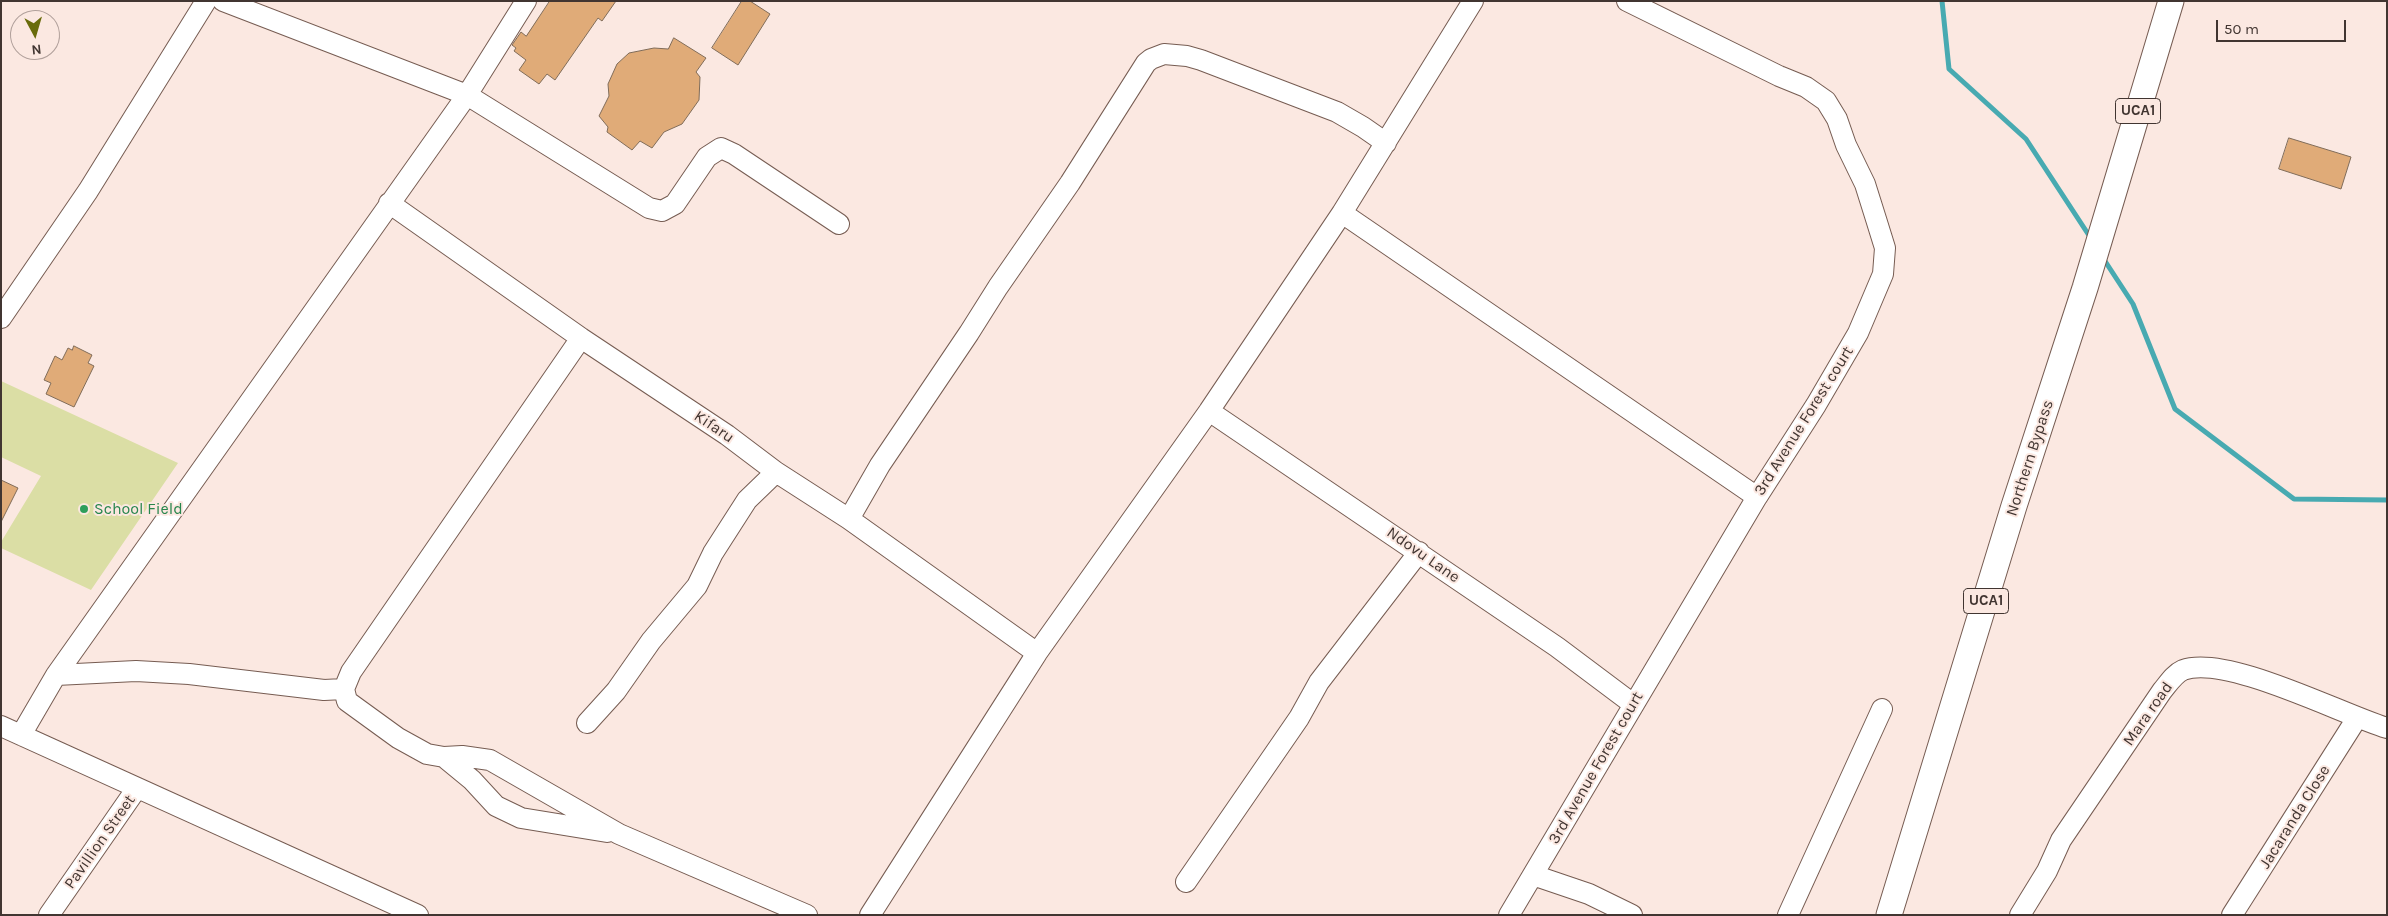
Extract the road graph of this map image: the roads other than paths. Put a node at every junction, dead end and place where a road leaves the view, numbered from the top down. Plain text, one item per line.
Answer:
1 (206, 1) edge
2 (223, 1) edge
3 (526, 1) edge
4 (1473, 1) edge
5 (1627, 1) edge
6 (2171, 1) edge
7 (467, 94) junction
8 (1386, 143) junction
9 (389, 203) junction
10 (1342, 213) junction
11 (839, 224) dead end
12 (1, 318) edge
13 (581, 338) junction
14 (1209, 412) junction
15 (776, 472) junction
16 (1757, 497) junction
17 (849, 519) junction
18 (1418, 552) junction
19 (1037, 653) junction
20 (56, 675) junction
21 (344, 690) junction
22 (1632, 704) junction
23 (1882, 709) dead end
24 (2356, 718) junction
25 (587, 724) dead end
26 (1, 726) edge
27 (2387, 728) edge
28 (21, 735) junction
29 (444, 757) junction
30 (137, 788) junction
31 (619, 834) junction
32 (1533, 875) junction
33 (1186, 882) dead end
34 (55, 913) edge
35 (418, 915) edge
36 (807, 915) edge
37 (870, 915) edge
38 (1509, 915) edge
39 (1632, 915) edge
40 (1788, 915) edge
41 (1890, 915) edge
42 (2020, 915) edge
43 (2232, 915) edge

1 - 12 street
2 - 7 street
3 - 7 street
4 - 8 street
5 - 16 street, 3rd Avenue Forest court
6 - 41 main road, Northern Bypass / UCA1
7 - 9 street
7 - 11 street
8 - 10 street
8 - 17 street
9 - 13 street, Kifaru
9 - 20 street
10 - 14 street
10 - 16 street
13 - 15 street, Kifaru
13 - 21 street
14 - 18 street, Ndovu Lane
14 - 19 street
15 - 17 street, Kifaru
15 - 25 street
16 - 22 street, 3rd Avenue Forest court
17 - 19 street, Kifaru
18 - 22 street, Ndovu Lane
18 - 33 street
19 - 37 street
20 - 21 street
20 - 28 street
21 - 29 street
22 - 32 street, 3rd Avenue Forest court
23 - 40 street
24 - 27 street, Mara road
24 - 42 street, Mara road
24 - 43 street, Jacaranda Close
26 - 28 street
28 - 30 street
29 - 31 street
29 - 31 street
30 - 34 street, Pavillion Street
30 - 35 street
31 - 36 street
32 - 38 street, 3rd Avenue Forest court
32 - 39 street

